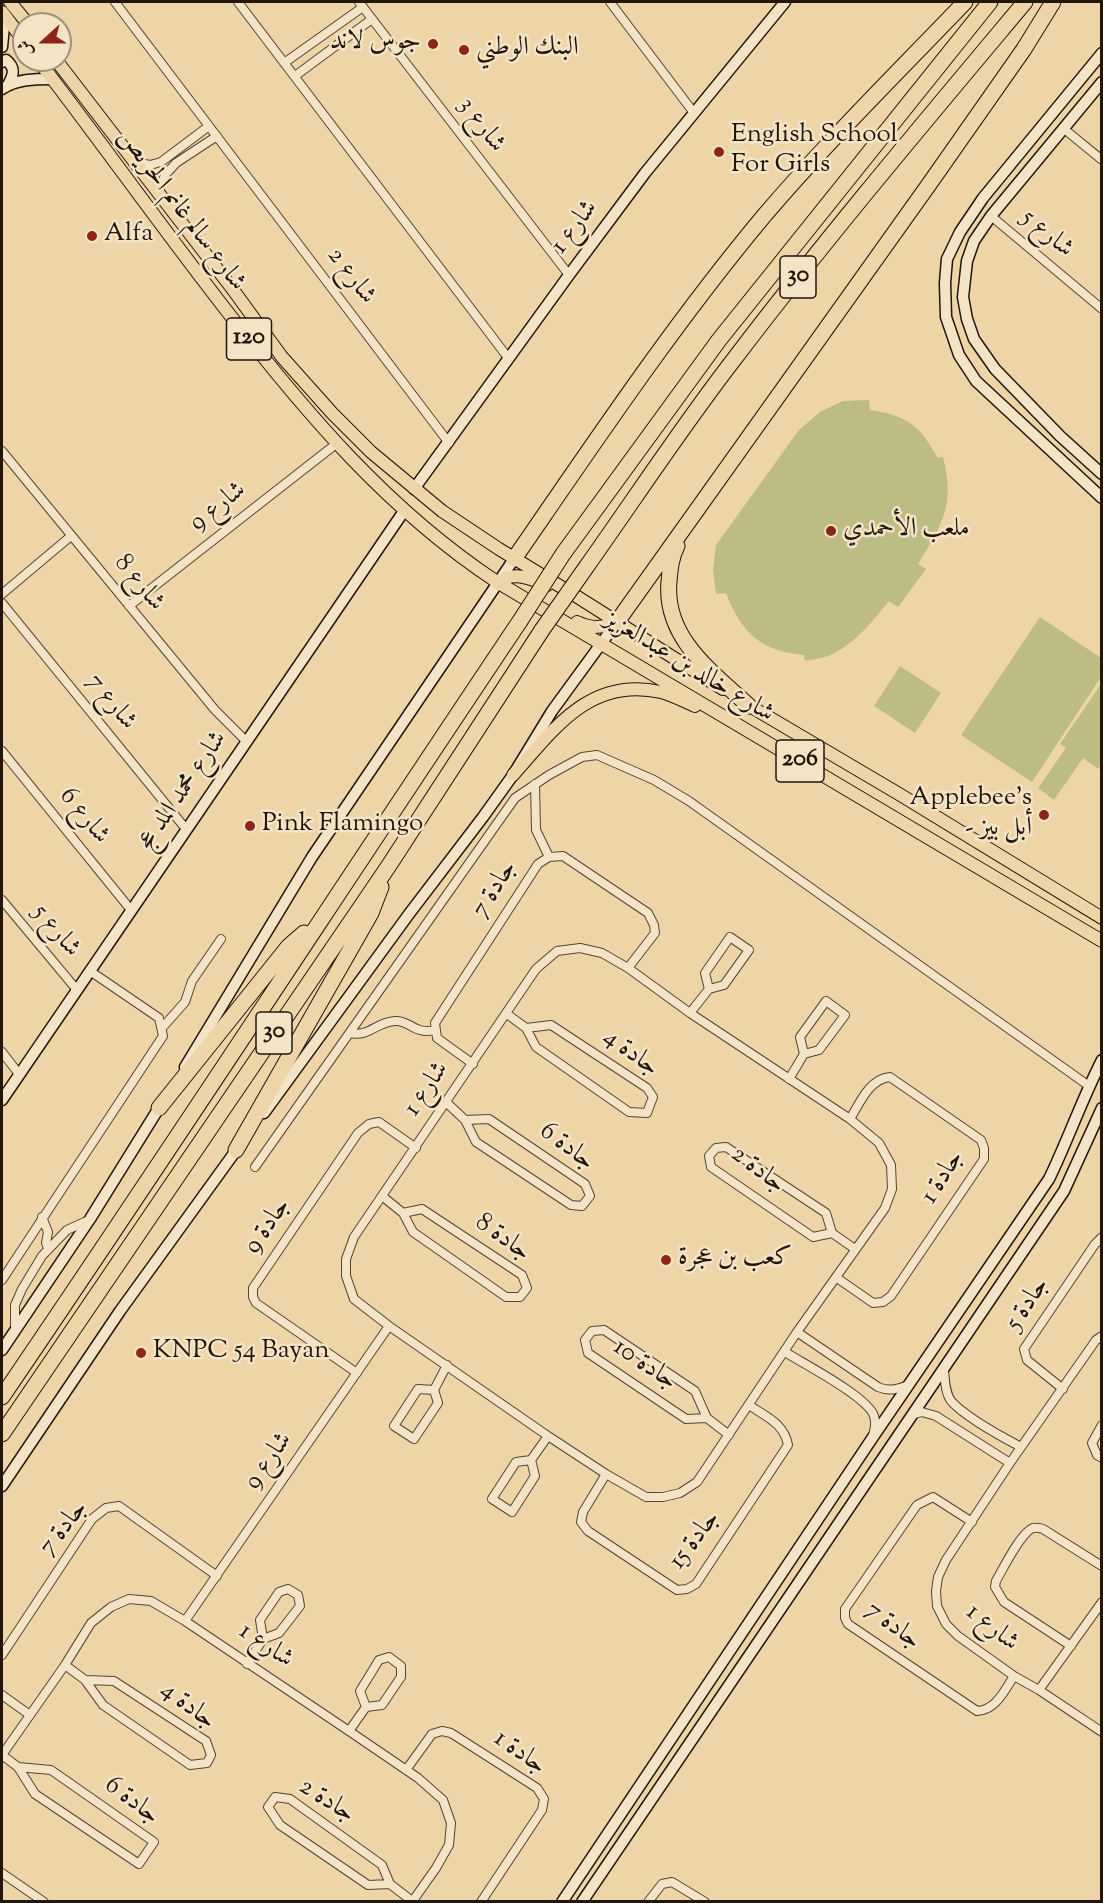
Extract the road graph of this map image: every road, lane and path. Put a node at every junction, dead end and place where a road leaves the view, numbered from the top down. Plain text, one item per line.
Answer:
1 (115, 2) edge
2 (238, 2) edge
3 (785, 2) edge
4 (965, 2) edge
5 (990, 2) edge
6 (1025, 2) edge
7 (1053, 2) edge
8 (614, 3) edge
9 (361, 4) edge
10 (3, 14) edge
11 (372, 19) junction
12 (2, 46) edge
13 (1101, 53) edge
14 (2, 62) edge
15 (284, 63) junction
16 (47, 72) edge
17 (65, 72) edge
18 (295, 76) junction
19 (53, 79) junction
20 (1101, 82) edge
21 (5, 86) edge
22 (694, 112) junction
23 (209, 126) junction
24 (1063, 128) junction
25 (217, 136) junction
26 (1101, 160) edge
27 (134, 162) junction
28 (158, 193) junction
29 (991, 216) junction
30 (569, 275) junction
31 (231, 287) junction
32 (216, 298) junction
33 (1101, 309) edge
34 (509, 359) junction
35 (1060, 436) junction
36 (449, 443) junction
37 (336, 444) junction
38 (1073, 447) junction
39 (1048, 448) junction
40 (2, 451) edge
41 (1062, 461) junction
42 (1101, 474) edge
43 (414, 489) junction
44 (1101, 498) edge
45 (404, 511) junction
46 (688, 520) junction
47 (72, 536) junction
48 (514, 559) junction
49 (497, 582) junction
50 (2, 594) edge
51 (576, 596) junction
52 (524, 597) junction
53 (2, 603) edge
54 (129, 606) junction
55 (617, 622) junction
56 (601, 643) junction
57 (749, 706) junction
58 (734, 722) junction
59 (246, 741) junction
60 (2, 751) edge
61 (513, 775) junction
62 (535, 784) junction
63 (899, 794) junction
64 (890, 814) junction
65 (186, 829) junction
66 (549, 857) junction
67 (388, 867) junction
68 (2, 900) edge
69 (131, 910) junction
70 (1101, 918) edge
71 (320, 919) junction
72 (1090, 934) junction
73 (221, 939) dead end
74 (1101, 941) edge
75 (1101, 947) edge
76 (628, 968) junction
77 (90, 971) junction
78 (709, 989) junction
79 (76, 990) junction
80 (690, 1013) junction
81 (507, 1014) junction
82 (162, 1028) junction
83 (526, 1028) junction
84 (435, 1030) junction
85 (350, 1033) junction
86 (2, 1052) edge
87 (804, 1054) junction
88 (1101, 1060) edge
89 (473, 1064) junction
90 (19, 1074) junction
91 (789, 1079) junction
92 (1089, 1086) junction
93 (2, 1100) edge
94 (447, 1103) junction
95 (159, 1108) junction
96 (1101, 1108) edge
97 (850, 1119) junction
98 (465, 1120) junction
99 (416, 1148) junction
100 (236, 1150) junction
101 (255, 1167) dead end
102 (382, 1196) junction
103 (403, 1213) junction
104 (42, 1217) junction
105 (90, 1219) junction
106 (832, 1233) junction
107 (1101, 1237) edge
108 (48, 1248) junction
109 (855, 1249) junction
110 (998, 1253) junction
111 (1014, 1264) junction
112 (837, 1278) junction
113 (2, 1280) edge
114 (977, 1284) junction
115 (992, 1295) junction
116 (389, 1326) junction
117 (15, 1330) junction
118 (797, 1332) junction
119 (1101, 1336) edge
120 (2, 1350) edge
121 (785, 1352) junction
122 (447, 1365) junction
123 (944, 1370) junction
124 (357, 1373) junction
125 (910, 1385) junction
126 (1063, 1389) junction
127 (434, 1390) junction
128 (2, 1397) edge
129 (749, 1405) junction
130 (914, 1414) junction
131 (707, 1418) junction
132 (1101, 1425) edge
133 (2, 1434) edge
134 (729, 1435) junction
135 (548, 1436) junction
136 (871, 1440) junction
137 (1021, 1447) junction
138 (1101, 1458) edge
139 (531, 1460) junction
140 (1010, 1463) junction
141 (606, 1474) junction
142 (2, 1486) edge
143 (972, 1522) junction
144 (806, 1538) junction
145 (822, 1548) junction
146 (789, 1562) junction
147 (1101, 1566) edge
148 (807, 1570) junction
149 (217, 1576) junction
150 (1101, 1602) edge
151 (185, 1621) junction
152 (263, 1639) junction
153 (1071, 1646) junction
154 (2, 1655) edge
155 (248, 1664) junction
156 (65, 1665) junction
157 (1014, 1676) junction
158 (85, 1680) junction
159 (1039, 1690) junction
160 (2, 1695) edge
161 (366, 1707) junction
162 (30, 1715) junction
163 (349, 1731) junction
164 (1101, 1732) edge
165 (2, 1755) edge
166 (18, 1767) junction
167 (406, 1770) junction
168 (2, 1873) edge
169 (390, 1884) junction
170 (412, 1901) edge
171 (44, 1902) edge
172 (481, 1902) edge
173 (562, 1902) edge
174 (582, 1902) edge
175 (648, 1902) edge
176 (705, 1902) edge

1 - 23 street, شارع 2
2 - 15 street
3 - 22 street, شارع 1
4 - 48 highway
5 - 71 highway, 30, bridge
6 - 67 highway, 30, bridge
7 - 46 highway
8 - 22 street
9 - 11 street, شارع 3
9 - 15 street
10 - 12 street
11 - 18 street
11 - 30 street, شارع 3
13 - 39 street
14 - 21 street
15 - 18 street
16 - 19 main road, شارع سالم غانم الحريص / 120
17 - 27 main road, شارع سالم غانم الحريص / 120
18 - 34 street
19 - 21 street
19 - 32 main road, شارع سالم غانم الحريص / 120
20 - 24 street
22 - 30 street, شارع 1
23 - 25 street, شارع 2
23 - 27 street
24 - 26 street
24 - 29 street
25 - 28 street
25 - 36 street, شارع 2
27 - 28 main road, شارع سالم غانم الحريص / 120
28 - 31 main road, شارع سالم غانم الحريص / 120
29 - 33 street, شارع 5
29 - 35 street
30 - 34 street, شارع 1
31 - 32 main road
31 - 43 main road, شارع سالم غانم الحريص / 120
32 - 37 main road, شارع سالم غانم الحريص / 120
34 - 36 street, شارع 1
35 - 38 street
35 - 39 street
36 - 43 street, شارع 1
37 - 45 main road, شارع سالم غانم الحريص / 120
37 - 54 street, شارع 9
38 - 41 street
38 - 42 street
39 - 41 street
40 - 47 street, شارع 8
41 - 44 street
43 - 48 main road, شارع سالم غانم الحريص / 120
45 - 49 main road, شارع سالم غانم الحريص / 120
45 - 59 street, شارع محمد المد عج
46 - 55 highway
46 - 57 highway
47 - 50 street
47 - 54 street, شارع 8
48 - 49 street
48 - 51 main road, شارع خالد بن عبدالعزيز / 206
49 - 51 main road
49 - 52 main road, شارع خالد بن عبدالعزيز / 206
49 - 95 street
51 - 55 main road, شارع خالد بن عبدالعزيز / 206
52 - 55 main road
52 - 56 main road, شارع خالد بن عبدالعزيز / 206
53 - 65 street, شارع 7
54 - 59 street, شارع 8
55 - 56 street
55 - 57 main road, شارع خالد بن عبدالعزيز / 206
56 - 58 main road, شارع خالد بن عبدالعزيز / 206
56 - 61 street
57 - 63 main road, شارع خالد بن عبدالعزيز / 206
58 - 61 main road
58 - 64 main road, شارع خالد بن عبدالعزيز / 206
59 - 65 street, شارع محمد المد عج
60 - 69 street, شارع 6
61 - 100 street
62 - 66 street
62 - 85 street
62 - 92 street
63 - 64 main road
63 - 70 main road, شارع خالد بن عبدالعزيز / 206
64 - 72 main road, شارع خالد بن عبدالعزيز / 206
65 - 69 street, شارع محمد المد عج
66 - 76 street, جادة 7
66 - 84 street, جادة 7
67 - 100 highway
67 - 133 highway, 30
68 - 79 street, شارع 5
69 - 77 street, شارع محمد المد عج
71 - 95 highway
71 - 128 highway, 30
72 - 74 main road, شارع خالد بن عبدالعزيز / 206
72 - 75 street
73 - 82 street
76 - 80 street, شارع 1
76 - 81 street, شارع 1
77 - 79 street, شارع محمد المد عج
77 - 82 street
78 - 78 street
78 - 80 street
79 - 90 street, شارع محمد المد عج
80 - 91 street, شارع 1
81 - 83 street, جادة 4
81 - 89 street, شارع 1
82 - 104 street
83 - 83 street, جادة 4
84 - 85 street
84 - 89 street
85 - 101 street
86 - 90 street
87 - 87 street
87 - 91 street
88 - 92 street
89 - 94 street, شارع 1
90 - 93 street, شارع محمد المد عج
91 - 97 street, شارع 1
92 - 110 street
94 - 98 street, جادة 6
94 - 99 street, شارع 1
95 - 105 street
96 - 111 street
97 - 109 street, شارع 1
97 - 112 street, جادة 1
98 - 98 street, جادة 6
99 - 102 street, شارع 1
99 - 124 street, جادة 9
100 - 142 street
102 - 103 street, جادة 8
102 - 116 street, شارع 1
103 - 103 street, جادة 8
104 - 108 street
104 - 113 street
105 - 108 street
105 - 117 street
106 - 106 street, جادة 2
106 - 109 street, جادة 2
107 - 126 street, جادة 5
108 - 117 street
109 - 112 street, شارع 1
110 - 111 street
110 - 114 street
111 - 115 street
112 - 118 street, شارع 1
114 - 115 street
114 - 125 street
115 - 123 street
116 - 122 street, شارع 1
116 - 124 street, شارع 9
117 - 120 street
118 - 121 street, شارع 1
118 - 125 street
119 - 126 street, شارع 1
121 - 129 street, شارع 1
121 - 136 street
122 - 127 street
122 - 135 street, شارع 1
123 - 130 street
123 - 137 street
124 - 149 street, شارع 9
125 - 136 street
126 - 137 street, شارع 1
127 - 127 street
129 - 134 street, شارع 1
129 - 141 street, جادة 15
130 - 140 street
130 - 145 street
131 - 131 street, جادة 10
131 - 134 street, جادة 10
132 - 138 street
134 - 141 street, شارع 1
135 - 139 street
135 - 141 street, شارع 1
136 - 144 street
137 - 140 street, شارع 1
139 - 139 street
140 - 143 street, شارع 1
143 - 157 street, شارع 1
143 - 157 street, جادة 7
144 - 145 street
144 - 146 street
145 - 148 street
146 - 148 street
146 - 173 street
147 - 153 street
148 - 174 street
149 - 151 street, شارع 9
149 - 154 street, جادة 7
150 - 153 street
151 - 155 street, شارع 1
151 - 156 street, شارع 1
152 - 152 street
152 - 155 street
153 - 159 street
155 - 163 street, شارع 1
156 - 158 street, جادة 4
156 - 162 street, شارع 1
157 - 159 street, شارع 1
158 - 158 street, جادة 4
159 - 164 street, شارع 1
160 - 162 street
161 - 161 street
161 - 163 street
162 - 165 street, شارع 1
163 - 167 street, شارع 1
165 - 166 street, جادة 6
166 - 166 street, جادة 6
167 - 170 street, شارع 1
167 - 172 street, جادة 1
168 - 171 street
169 - 169 street, جادة 2
169 - 170 street, جادة 2
175 - 176 street

